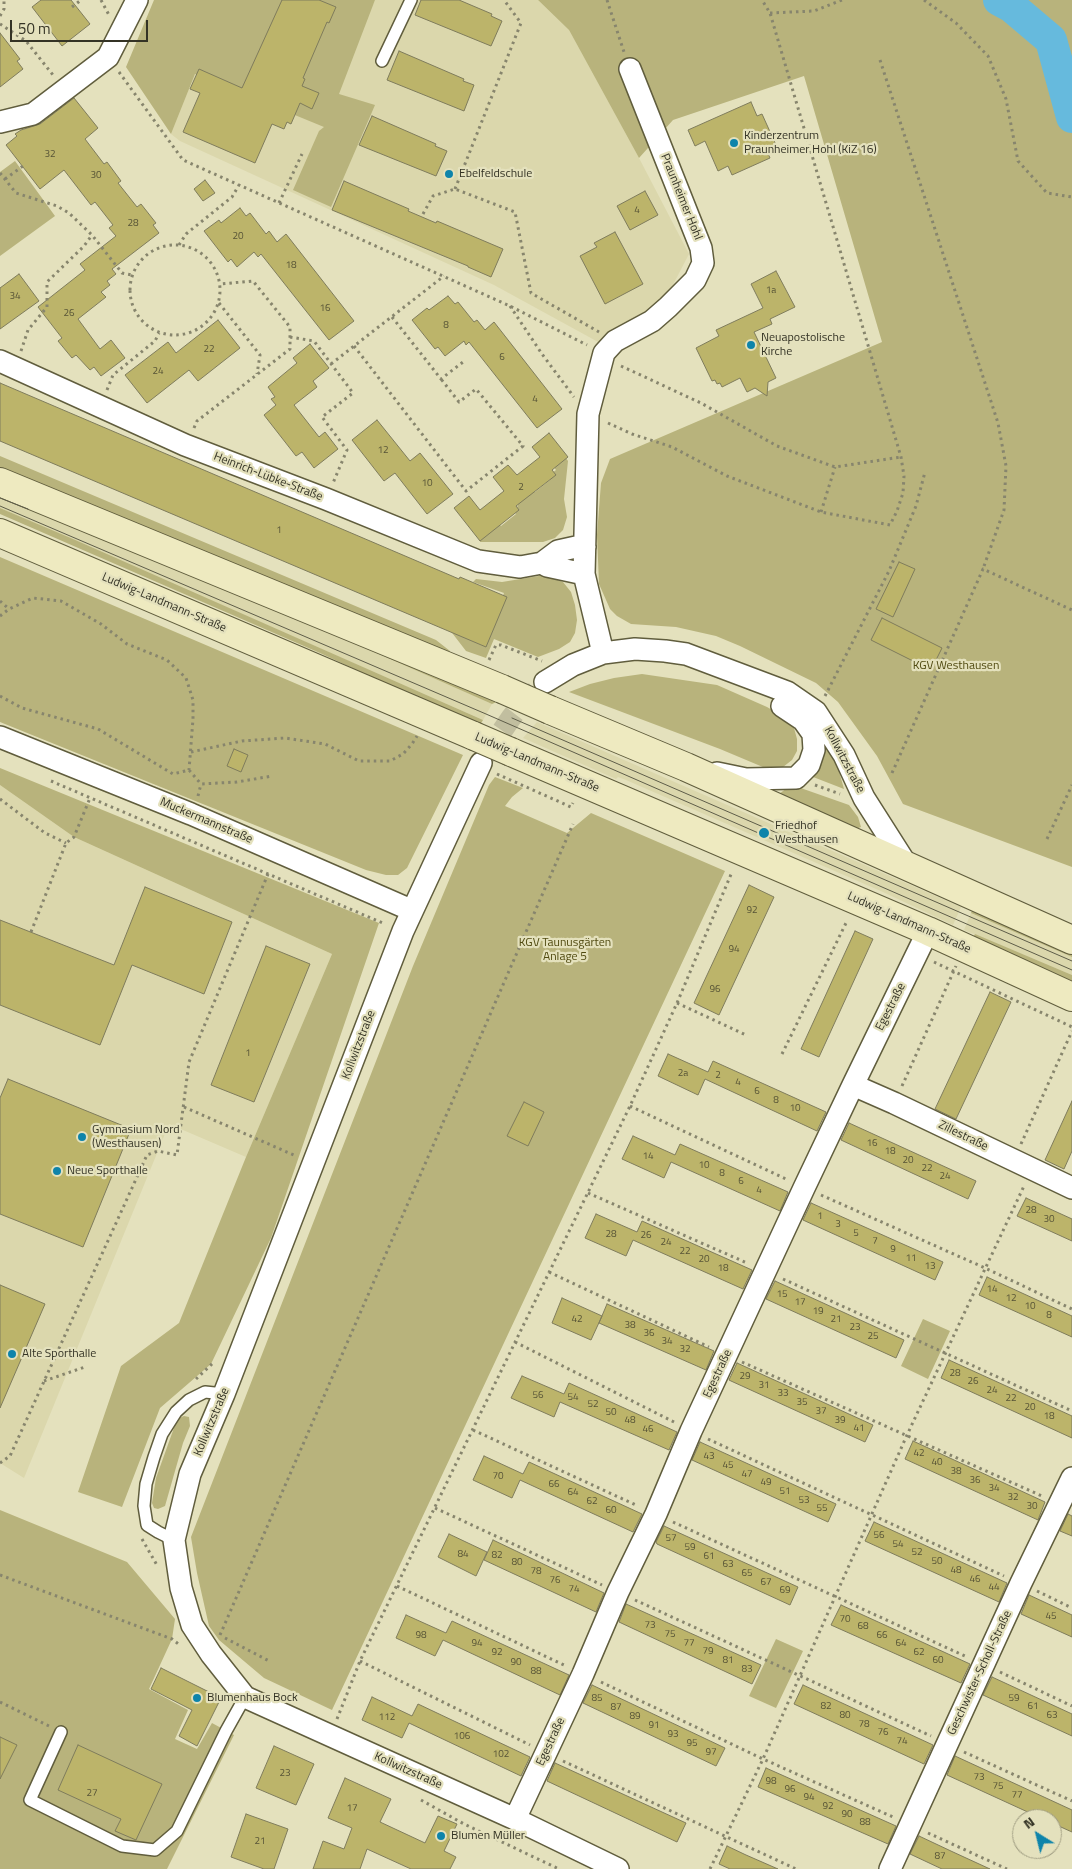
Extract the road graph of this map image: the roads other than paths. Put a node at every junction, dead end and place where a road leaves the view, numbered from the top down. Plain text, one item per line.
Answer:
1 (137, 0) edge
2 (411, 0) edge
3 (382, 61) dead end
4 (630, 69) road end
5 (0, 122) edge
6 (8, 365) edge
7 (0, 482) edge
8 (1, 533) edge
9 (585, 548) junction
10 (542, 563) junction
11 (584, 574) junction
12 (603, 654) junction
13 (729, 671) junction
14 (545, 682) tunnel mouth
15 (0, 737) edge
16 (496, 763) junction
17 (686, 767) junction
18 (906, 864) junction
19 (411, 910) junction
20 (1072, 940) edge
21 (923, 943) junction
22 (1072, 996) edge
23 (852, 1085) junction
24 (1072, 1188) edge
25 (224, 1394) junction
26 (1072, 1478) edge
27 (174, 1540) junction
28 (245, 1697) junction
29 (61, 1732) road end
30 (515, 1819) junction
31 (592, 1864) edge
32 (618, 1869) edge
33 (890, 1869) edge

1 - 5 street
2 - 3 lane
4 - 9 street, Praunheimer Hohl
6 - 10 street, Heinrich-Lübke-Straße
7 - 17 main road, bridge
8 - 16 main road, Ludwig-Landmann-Straße, bridge
9 - 10 street, Heinrich-Lübke-Straße
9 - 11 street
10 - 11 street, Heinrich-Lübke-Straße
11 - 12 street
12 - 13 street, Kollwitzstraße
12 - 14 street, Kollwitzstraße
13 - 17 street, Kollwitzstraße
13 - 18 street, Kollwitzstraße
15 - 19 street, Muckermannstraße
16 - 19 street, Kollwitzstraße
16 - 21 main road, Ludwig-Landmann-Straße
17 - 18 main road
18 - 20 main road
19 - 25 street, Kollwitzstraße
21 - 22 main road, Ludwig-Landmann-Straße
21 - 23 street, Egestraße
23 - 24 street, Zillestraße
23 - 30 street, Egestraße
25 - 27 street, Kollwitzstraße
25 - 27 lane
26 - 33 street, Geschwister-Scholl-Straße
27 - 28 street, Kollwitzstraße
28 - 29 lane
28 - 30 street, Kollwitzstraße
30 - 31 street, Kollwitzstraße
31 - 32 street, Kollwitzstraße

